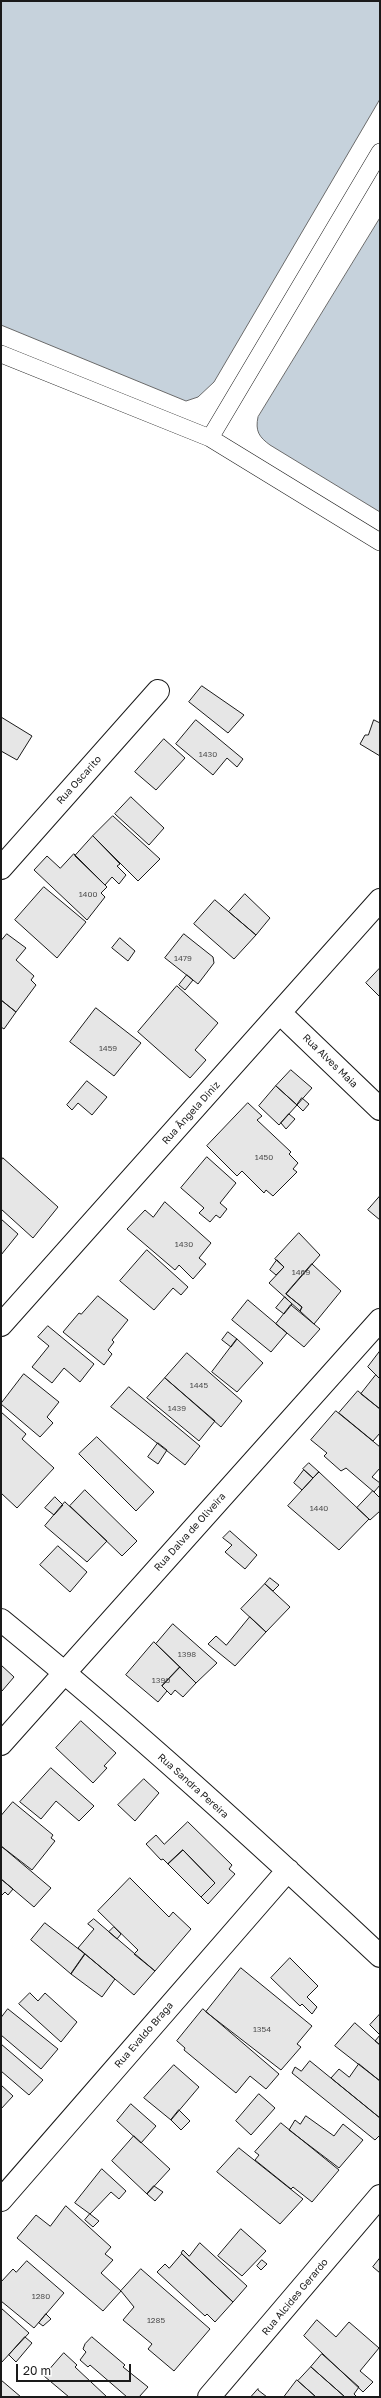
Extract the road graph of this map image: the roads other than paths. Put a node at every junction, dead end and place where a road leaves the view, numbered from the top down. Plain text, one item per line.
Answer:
1 (380, 152) edge
2 (1, 354) edge
3 (210, 438) junction
4 (380, 542) edge
5 (158, 691) dead end
6 (1, 868) edge
7 (380, 900) edge
8 (280, 1013) junction
9 (380, 1109) edge
10 (380, 1320) edge
11 (1, 1325) edge
12 (1, 1620) edge
13 (64, 1672) junction
14 (1, 1744) edge
15 (288, 1870) junction
16 (380, 1956) edge
17 (380, 2196) edge
18 (1, 2200) edge
19 (209, 2397) edge

1 - 3 lane
2 - 3 lane
3 - 4 lane
5 - 6 street, Rua Oscarito
7 - 8 street, Rua Ângela Diniz
8 - 9 street, Rua Alves Maia
8 - 11 street, Rua Ângela Diniz
10 - 13 street, Rua Dalva de Oliveira
12 - 13 street, Rua Sandra Pereira
13 - 14 street, Rua Dalva de Oliveira
13 - 15 street, Rua Sandra Pereira
15 - 16 street, Rua Sandra Pereira
15 - 18 street, Rua Evaldo Braga
17 - 19 street, Rua Alcides Gerardo

